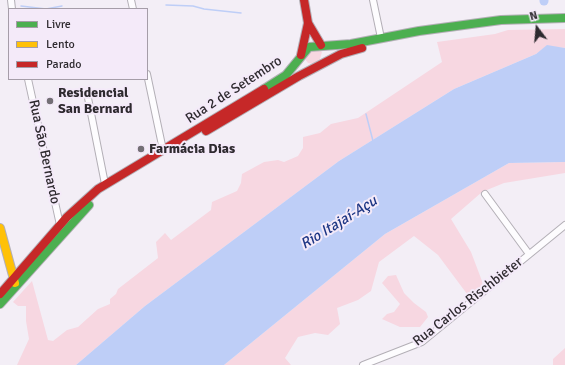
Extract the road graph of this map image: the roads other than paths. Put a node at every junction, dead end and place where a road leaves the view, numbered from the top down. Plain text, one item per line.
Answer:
1 (304, 0) edge
2 (373, 0) edge
3 (565, 18) edge
4 (555, 20) junction
5 (308, 23) junction
6 (565, 23) edge
7 (381, 38) junction
8 (321, 45) junction
9 (301, 56) junction
10 (325, 63) junction
11 (310, 70) junction
12 (148, 79) edge
13 (28, 80) edge
14 (86, 93) dead end
15 (163, 150) junction
16 (105, 184) junction
17 (485, 194) dead end
18 (60, 225) junction
19 (565, 225) edge
20 (0, 228) edge
21 (530, 254) junction
22 (15, 282) junction
23 (0, 294) edge
24 (0, 304) edge
25 (363, 365) edge

1 - 5 main road
2 - 7 street
3 - 4 main road
4 - 6 main road
4 - 7 main road, Rua 2 de Setembro
4 - 10 main road, Rua 2 de Setembro
5 - 8 main road
5 - 9 main road
7 - 8 main road, Rua 2 de Setembro
8 - 9 main road, Rua 2 de Setembro
8 - 10 main road
9 - 11 main road
9 - 15 main road, Rua 2 de Setembro
10 - 11 main road, Rua 2 de Setembro
11 - 22 main road, Rua 2 de Setembro
12 - 15 street
13 - 18 street, Rua São Bernardo
14 - 16 street
15 - 16 main road, Rua 2 de Setembro
16 - 18 main road, Rua 2 de Setembro
17 - 21 street
18 - 22 main road, Rua 2 de Setembro
19 - 21 street, Rua Carlos Rischbieter
20 - 22 main road
21 - 25 street, Rua Carlos Rischbieter
22 - 23 main road, Rua 2 de Setembro
22 - 24 main road, Rua 2 de Setembro

